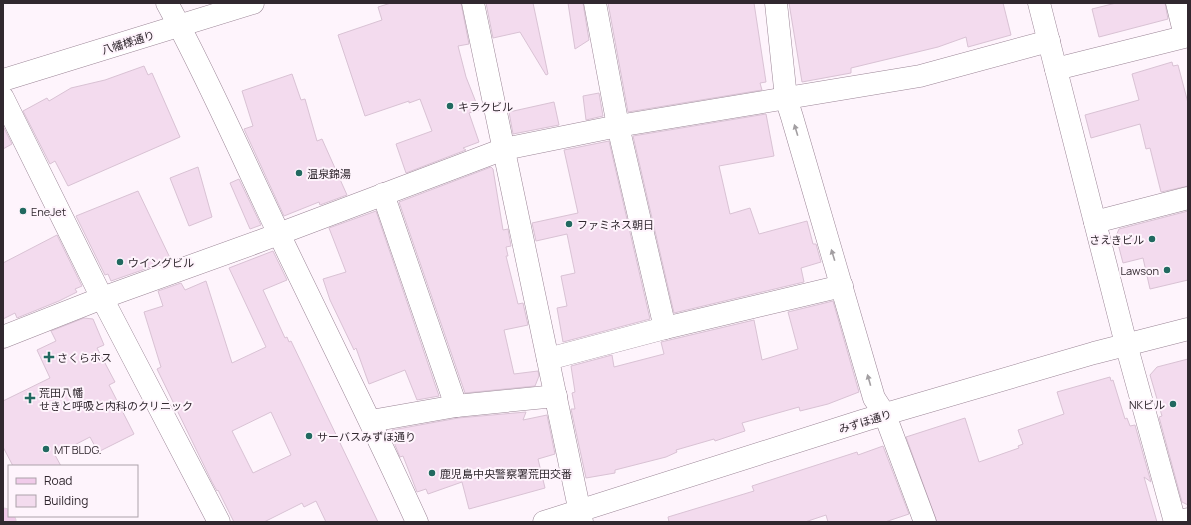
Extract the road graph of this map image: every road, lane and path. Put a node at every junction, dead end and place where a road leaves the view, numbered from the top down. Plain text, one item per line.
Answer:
1 (167, 3) edge
2 (253, 3) edge
3 (473, 3) edge
4 (595, 3) edge
5 (776, 3) edge
6 (1039, 3) edge
7 (1177, 3) edge
8 (180, 26) junction
9 (1187, 36) edge
10 (1048, 41) junction
11 (1056, 69) junction
12 (3, 80) edge
13 (3, 98) edge
14 (786, 98) junction
15 (618, 126) junction
16 (504, 149) junction
17 (383, 194) junction
18 (1188, 198) edge
19 (1095, 222) junction
20 (278, 233) junction
21 (842, 286) junction
22 (102, 298) junction
23 (665, 328) junction
24 (1188, 329) edge
25 (3, 337) edge
26 (1126, 344) junction
27 (548, 358) junction
28 (556, 396) junction
29 (456, 406) junction
30 (884, 415) junction
31 (371, 422) junction
32 (581, 517) edge
33 (3, 519) edge
34 (1188, 519) edge
35 (4, 522) edge
36 (219, 522) edge
37 (418, 522) edge
38 (544, 522) edge
39 (924, 522) edge
40 (1175, 522) edge
41 (1178, 522) edge

1 - 8 street
2 - 8 street, 八幡様通り
3 - 16 street
4 - 15 street
5 - 14 street
6 - 10 street
7 - 9 street
8 - 12 street, 八幡様通り
8 - 20 street
9 - 11 street
10 - 11 street
10 - 14 street
11 - 19 street
13 - 22 street
14 - 15 street
21 -> 14 street
15 - 16 street
15 - 23 street
16 - 17 street
16 - 27 street
17 - 20 street
17 - 29 street
18 - 19 street
19 - 26 street
20 - 22 street
20 - 31 street
21 - 23 street
30 -> 21 street
22 - 25 street
22 - 36 street
23 - 27 street
24 - 26 street, みずほ通り
26 - 30 street, みずほ通り
26 - 40 street
27 - 28 street
28 - 29 street
28 - 32 street
29 - 31 street
30 - 32 street, みずほ通り
30 - 39 street
31 - 37 street
32 - 38 street, みずほ通り
33 - 35 main road
34 - 41 street

